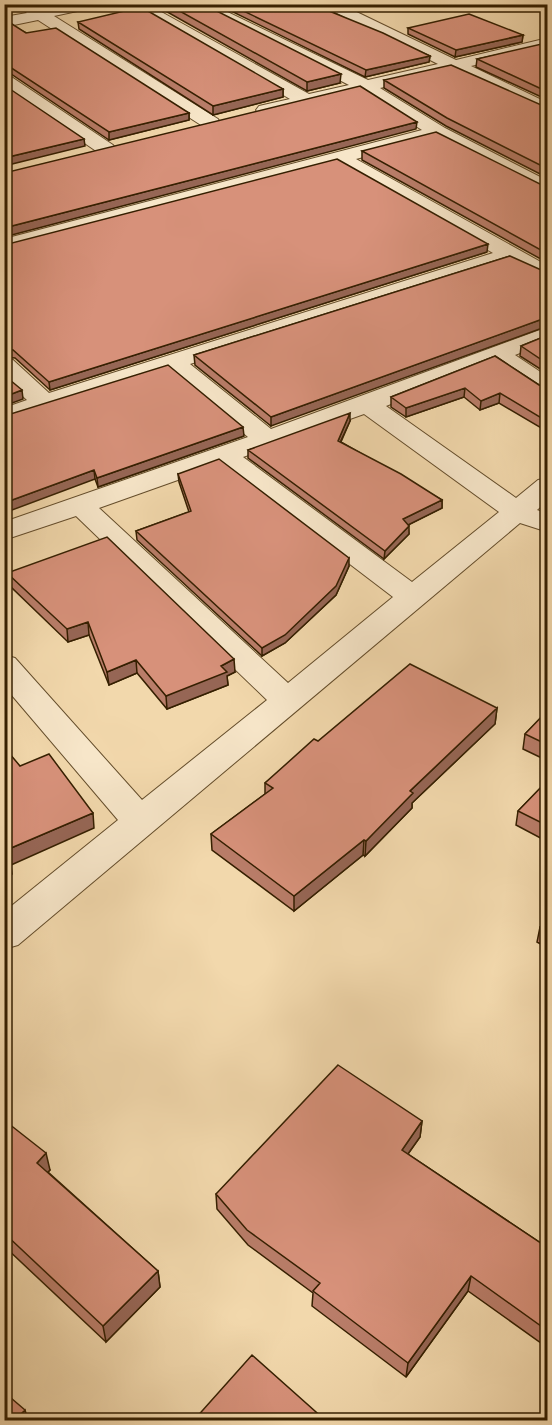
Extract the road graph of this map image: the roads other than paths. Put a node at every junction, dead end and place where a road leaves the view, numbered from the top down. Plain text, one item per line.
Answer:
1 (24, 4) edge
2 (90, 4) edge
3 (135, 4) edge
4 (198, 4) edge
5 (326, 4) edge
6 (42, 14) junction
7 (4, 22) edge
8 (544, 43) edge
9 (454, 64) junction
10 (4, 80) edge
11 (363, 85) junction
12 (306, 100) junction
13 (544, 106) edge
14 (253, 113) edge
15 (232, 118) edge
16 (211, 123) junction
17 (190, 128) edge
18 (438, 132) junction
19 (127, 144) edge
20 (106, 149) junction
21 (84, 154) edge
22 (338, 157) junction
23 (548, 189) edge
24 (4, 246) edge
25 (511, 254) junction
26 (548, 275) edge
27 (548, 334) edge
28 (498, 355) junction
29 (172, 362) junction
30 (4, 365) edge
31 (548, 388) edge
32 (46, 404) junction
33 (367, 404) junction
34 (4, 416) edge
35 (267, 439) junction
36 (223, 454) junction
37 (548, 486) edge
38 (81, 506) junction
39 (515, 511) junction
40 (548, 524) edge
41 (4, 532) edge
42 (411, 596) junction
43 (4, 665) edge
44 (287, 700) junction
45 (140, 821) junction
46 (4, 934) edge

1 - 6 street
2 - 6 street
3 - 12 street
4 - 11 street
5 - 9 street
6 - 7 street
6 - 16 street
8 - 9 street
9 - 11 street
9 - 13 street
10 - 20 street
11 - 12 street
11 - 18 street
12 - 14 street
15 - 16 street
16 - 17 street
18 - 22 street
18 - 23 street
19 - 20 street
20 - 21 street
22 - 24 street
22 - 25 street
25 - 26 street
25 - 29 street
27 - 28 street
28 - 31 street
28 - 33 street
29 - 32 street
29 - 35 street
30 - 32 street
32 - 34 street
33 - 35 street
33 - 39 street
35 - 36 street
36 - 38 street
36 - 42 street
37 - 39 street
38 - 41 street
38 - 44 street
39 - 40 street
39 - 42 street
42 - 44 street
43 - 45 street
44 - 45 street
45 - 46 street

